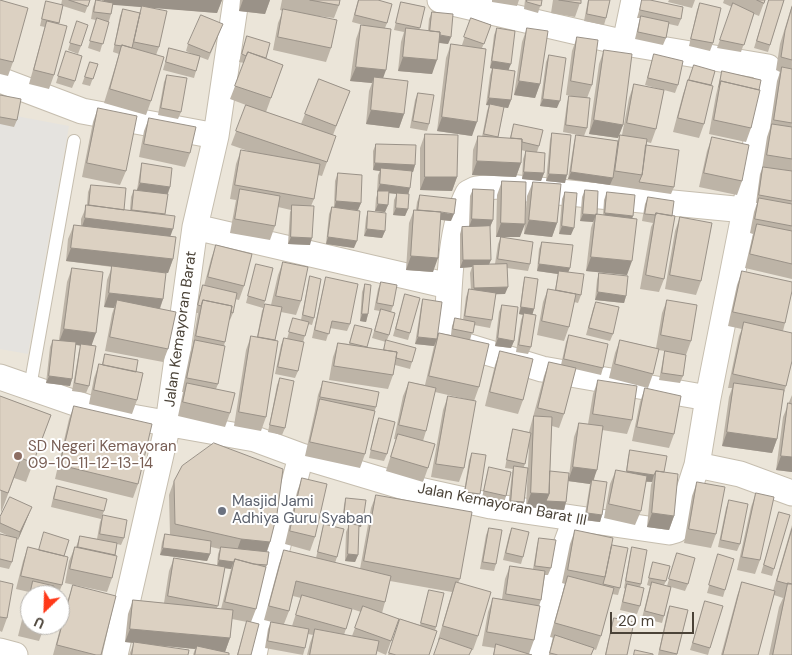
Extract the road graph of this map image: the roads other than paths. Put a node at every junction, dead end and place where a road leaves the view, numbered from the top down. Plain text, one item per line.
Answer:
1 (236, 0) edge
2 (440, 0) edge
3 (634, 0) edge
4 (625, 42) junction
5 (0, 80) edge
6 (216, 136) junction
7 (74, 140) dead end
8 (745, 210) junction
9 (195, 228) junction
10 (449, 286) junction
11 (0, 377) edge
12 (30, 386) junction
13 (708, 398) junction
14 (168, 424) junction
15 (301, 456) junction
16 (697, 465) junction
17 (792, 493) edge
18 (576, 520) junction
19 (0, 652) edge
20 (15, 655) edge
21 (115, 655) edge
22 (254, 655) edge
23 (536, 655) edge

1 - 6 street, Jalan Kemayoran Barat
2 - 4 street
3 - 4 street
4 - 8 street
5 - 6 street
6 - 9 street, Jalan Kemayoran Barat
7 - 12 lane
8 - 10 street
8 - 13 street
9 - 10 street
9 - 14 street, Jalan Kemayoran Barat
10 - 13 street
11 - 12 street, Jalan Kemayoran Barat III
12 - 14 street, Jalan Kemayoran Barat III
13 - 16 street
14 - 15 street, Jalan Kemayoran Barat III
14 - 21 street, Jalan Kemayoran Barat
15 - 18 street, Jalan Kemayoran Barat III
15 - 22 street
16 - 17 street
16 - 18 street, Jalan Kemayoran Barat III
18 - 23 street
19 - 20 street

